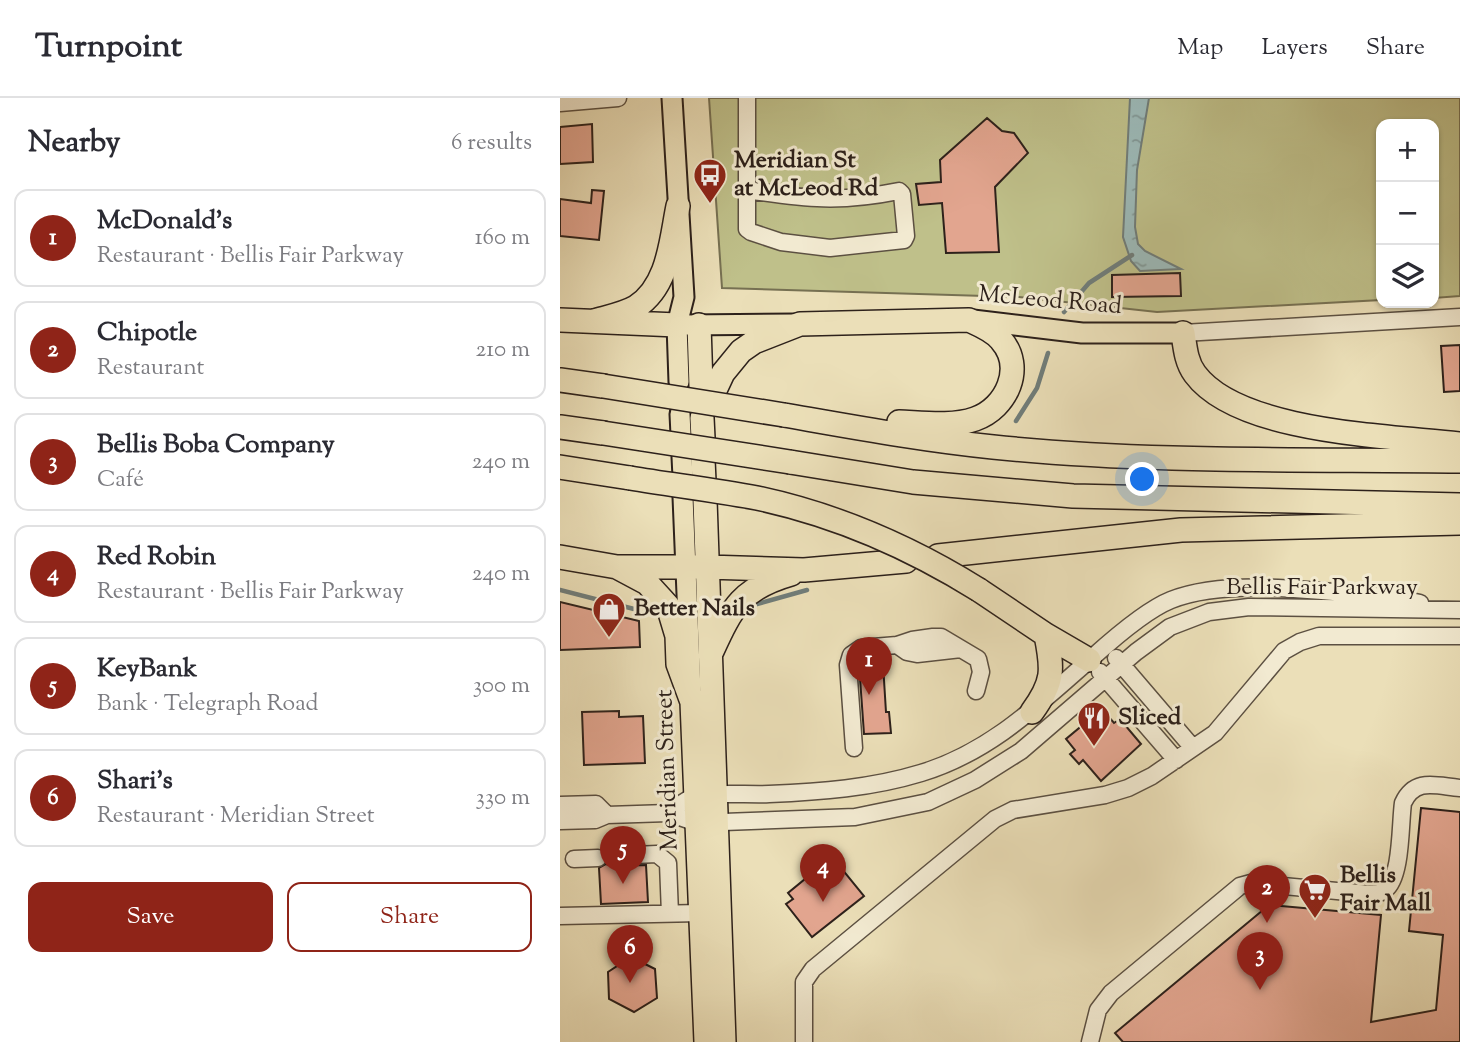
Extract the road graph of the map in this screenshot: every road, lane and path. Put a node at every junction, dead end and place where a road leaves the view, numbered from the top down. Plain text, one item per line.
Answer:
1 (618, 98) edge
2 (672, 98) edge
3 (747, 98) edge
4 (560, 103) edge
5 (747, 190) junction
6 (678, 206) junction
7 (1460, 317) edge
8 (560, 320) edge
9 (969, 320) junction
10 (594, 321) junction
11 (800, 324) junction
12 (688, 325) junction
13 (1183, 333) junction
14 (560, 380) edge
15 (784, 415) junction
16 (560, 427) edge
17 (1460, 444) edge
18 (694, 454) dead end
19 (1460, 461) edge
20 (560, 467) edge
21 (1460, 505) edge
22 (1460, 523) edge
23 (938, 556) dead end
24 (560, 557) edge
25 (906, 561) dead end
26 (617, 567) junction
27 (697, 567) junction
28 (804, 570) junction
29 (1457, 610) edge
30 (1046, 635) junction
31 (1460, 636) edge
32 (1098, 653) junction
33 (710, 654) junction
34 (1121, 664) junction
35 (1105, 678) junction
36 (976, 691) dead end
37 (692, 702) junction
38 (1032, 712) junction
39 (854, 748) dead end
40 (1193, 748) junction
41 (1176, 760) junction
42 (1460, 788) edge
43 (705, 796) junction
44 (560, 806) edge
45 (668, 813) junction
46 (607, 815) junction
47 (560, 821) edge
48 (706, 822) junction
49 (574, 859) dead end
50 (700, 912) junction
51 (670, 914) junction
52 (560, 916) edge
53 (705, 1042) edge
54 (724, 1042) edge
55 (804, 1042) edge
56 (1090, 1042) edge

1 - 4 street
2 - 6 main road
3 - 5 street
5 - 5 street
6 - 10 highway
6 - 12 main road
7 - 13 street, McLeod Road
8 - 10 highway
9 - 11 highway, McLeod Road
9 - 13 main road, McLeod Road
9 - 15 highway
10 - 12 highway
11 - 12 main road, McLeod Road
11 - 12 highway
13 - 17 highway
14 - 15 highway, bridge
15 - 19 highway
16 - 21 highway, bridge
18 - 27 highway, Meridian Street
20 - 30 highway, bridge
22 - 23 highway
24 - 26 highway
25 - 28 highway
26 - 27 highway
26 - 37 highway
27 - 28 highway
27 - 33 highway, Meridian Street
27 - 37 main road, Meridian Street
28 - 33 highway
29 - 32 street, Bellis Fair Parkway
29 - 34 street, Bellis Fair Parkway
30 - 32 highway
30 - 38 highway
31 - 40 street
32 - 34 street
32 - 35 street
32 - 38 street, Bellis Fair Parkway
33 - 43 highway, Meridian Street
34 - 35 street, Bellis Fair Parkway
34 - 40 street
35 - 41 street
35 - 48 street, Bellis Fair Parkway
36 - 39 street
37 - 43 highway, Meridian Street
38 - 43 street, Bellis Fair Parkway
40 - 41 street
41 - 55 street
42 - 56 street
43 - 45 street
43 - 48 highway, Meridian Street
44 - 46 street
45 - 46 street
45 - 48 street, Bellis Fair Parkway
46 - 47 street
48 - 50 highway, Meridian Street
48 - 54 highway, Meridian Street
49 - 51 street
50 - 51 street
50 - 53 highway, Meridian Street
51 - 52 street

